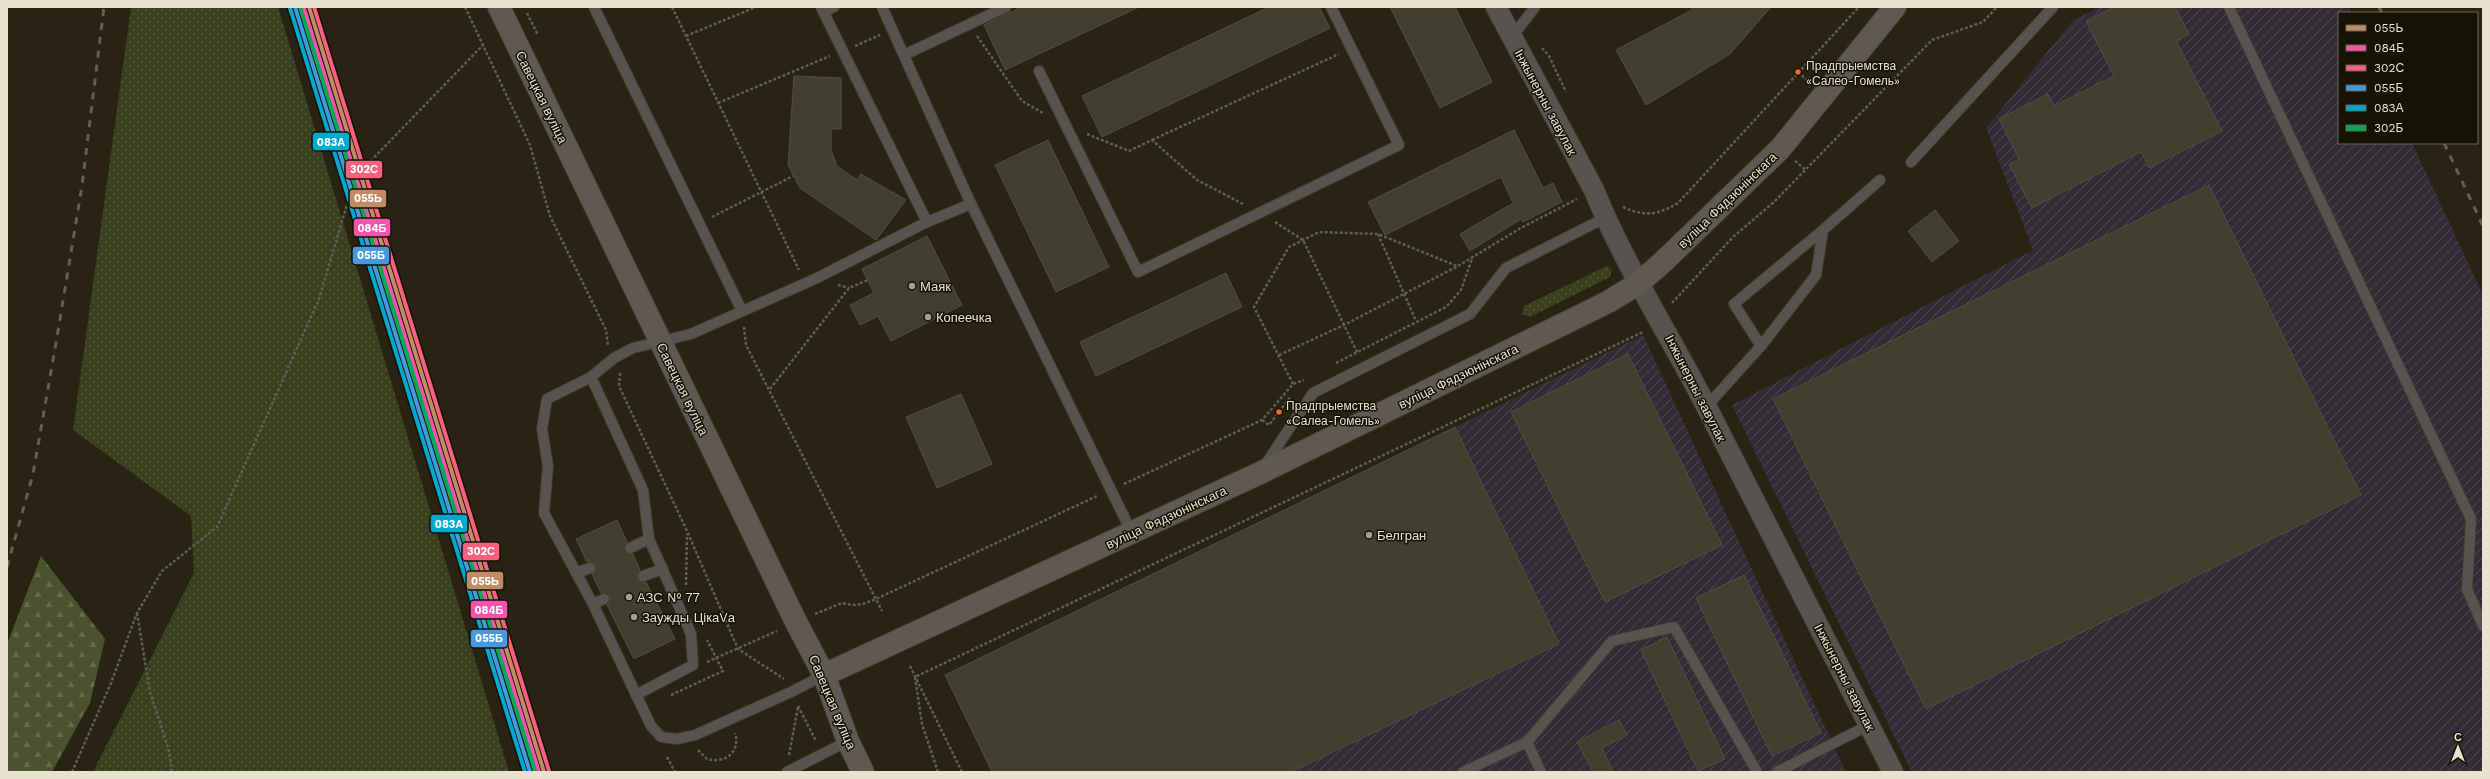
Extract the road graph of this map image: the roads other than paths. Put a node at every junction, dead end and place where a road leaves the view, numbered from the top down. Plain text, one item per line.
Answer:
1 (499, 7) edge
2 (594, 7) edge
3 (834, 7) edge
4 (882, 7) edge
5 (1006, 7) edge
6 (1331, 7) edge
7 (1496, 7) edge
8 (1535, 7) edge
9 (1895, 7) edge
10 (2054, 7) edge
11 (2229, 7) edge
12 (822, 9) edge
13 (1512, 37) junction
14 (904, 55) junction
15 (1039, 70) dead end
16 (1911, 162) dead end
17 (1880, 180) dead end
18 (971, 204) junction
19 (1605, 218) junction
20 (926, 222) junction
21 (1823, 230) junction
22 (1639, 283) junction
23 (742, 311) junction
24 (660, 342) junction
25 (1761, 346) junction
26 (591, 377) junction
27 (1706, 407) junction
28 (1260, 474) junction
29 (1132, 532) junction
30 (649, 539) junction
31 (630, 548) dead end
32 (590, 568) dead end
33 (663, 569) junction
34 (576, 573) junction
35 (643, 576) dead end
36 (604, 599) dead end
37 (593, 604) junction
38 (2483, 626) edge
39 (824, 675) junction
40 (636, 695) junction
41 (1869, 725) junction
42 (848, 741) junction
43 (1527, 742) junction
44 (791, 771) edge
45 (863, 772) edge
46 (1463, 772) edge
47 (1541, 772) edge
48 (1757, 772) edge
49 (1777, 772) edge
50 (1893, 772) edge

1 - 24 main road, Савецкая вуліца
2 - 23 lane
3 - 12 lane
4 - 14 lane
5 - 14 lane
6 - 15 lane
7 - 13 street, Інжынерны завулак
8 - 13 lane
9 - 22 main road, вуліца Фядзюнінскага
10 - 16 lane
11 - 38 lane
12 - 20 lane
13 - 19 street, Інжынерны завулак
14 - 18 lane
17 - 21 lane
18 - 20 lane
18 - 29 lane
19 - 22 street, Інжынерны завулак
19 - 28 lane
20 - 23 lane
21 - 25 lane
21 - 25 lane
22 - 27 street, Інжынерны завулак
22 - 28 main road, вуліца Фядзюнінскага
23 - 24 lane
24 - 26 lane
24 - 39 main road, Савецкая вуліца
25 - 27 lane
26 - 30 lane
26 - 34 lane
27 - 41 street, Інжынерны завулак
28 - 29 main road, вуліца Фядзюнінскага
29 - 39 main road, вуліца Фядзюнінскага
30 - 31 lane
30 - 33 lane
32 - 34 lane
33 - 35 lane
33 - 40 lane
34 - 37 lane
36 - 37 lane
37 - 40 lane
39 - 40 lane
39 - 42 main road, Савецкая вуліца
41 - 49 lane
41 - 50 street, Інжынерны завулак
42 - 44 lane
42 - 45 main road, Савецкая вуліца
43 - 46 lane
43 - 47 lane
43 - 48 lane

